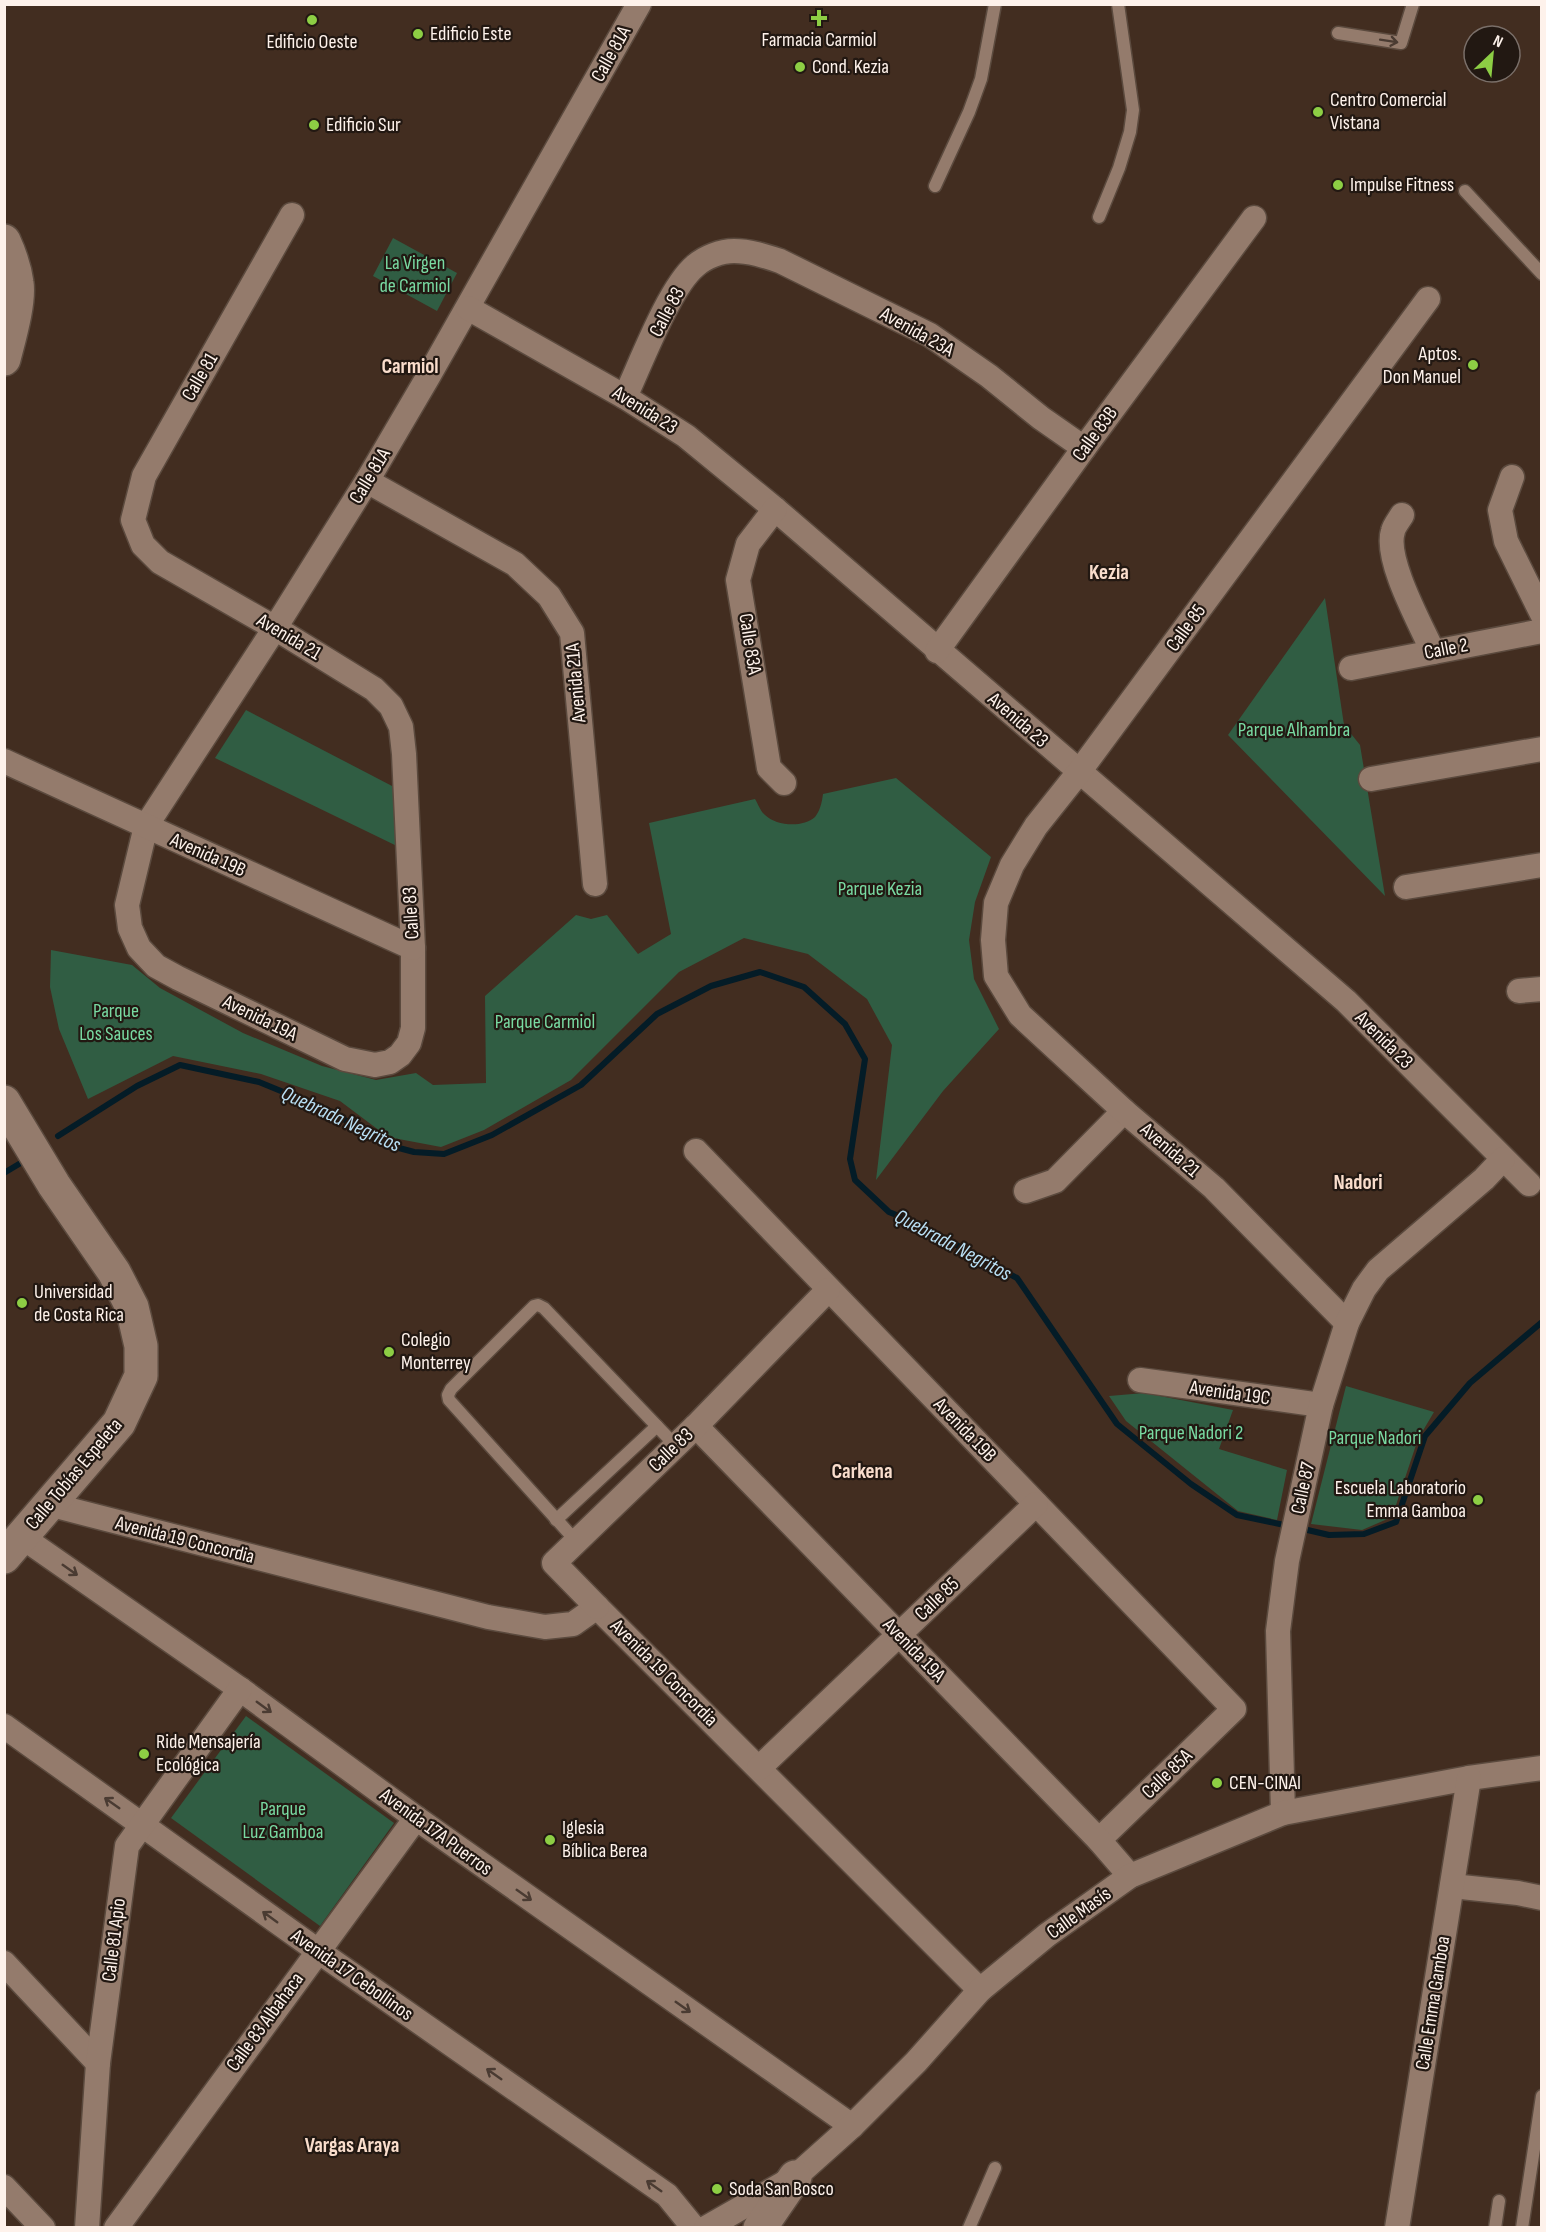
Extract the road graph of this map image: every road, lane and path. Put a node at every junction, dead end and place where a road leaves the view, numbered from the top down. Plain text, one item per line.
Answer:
1 (639, 4) edge
2 (995, 4) edge
3 (1118, 4) edge
4 (1413, 4) edge
5 (1338, 33) dead end
6 (935, 186) dead end
7 (1465, 191) dead end
8 (292, 215) dead end
9 (1099, 217) dead end
10 (1254, 218) dead end
11 (4, 241) edge
12 (732, 251) joint
13 (1542, 274) edge
14 (1428, 299) dead end
15 (468, 308) junction
16 (4, 359) edge
17 (625, 397) junction
18 (1084, 448) junction
19 (1512, 477) dead end
20 (367, 481) junction
21 (774, 509) junction
22 (1402, 515) dead end
23 (142, 546) joint
24 (1542, 614) edge
25 (275, 628) junction
26 (1542, 631) edge
27 (937, 651) junction
28 (1433, 652) junction
29 (1350, 668) dead end
30 (1542, 749) edge
31 (404, 754) joint
32 (4, 761) edge
33 (1079, 772) junction
34 (1371, 779) dead end
35 (784, 783) dead end
36 (146, 826) junction
37 (1542, 865) edge
38 (595, 884) dead end
39 (1406, 887) dead end
40 (139, 948) joint
41 (413, 948) junction
42 (996, 976) joint
43 (390, 1062) joint
44 (4, 1102) edge
45 (1124, 1111) junction
46 (696, 1150) dead end
47 (1503, 1159) junction
48 (1529, 1184) dead end
49 (1026, 1191) dead end
50 (828, 1290) junction
51 (1347, 1323) junction
52 (1140, 1380) dead end
53 (1321, 1405) junction
54 (657, 1426) junction
55 (696, 1426) junction
56 (675, 1445) junction
57 (48, 1504) junction
58 (1036, 1504) junction
59 (556, 1520) junction
60 (576, 1541) junction
61 (13, 1547) edge
62 (597, 1607) junction
63 (899, 1635) junction
64 (240, 1689) junction
65 (1234, 1709) joint
66 (4, 1726) edge
67 (759, 1768) junction
68 (1542, 1768) edge
69 (1469, 1778) junction
70 (1283, 1814) junction
71 (416, 1818) junction
72 (141, 1824) junction
73 (1099, 1840) junction
74 (1130, 1876) junction
75 (1452, 1886) junction
76 (1542, 1898) edge
77 (318, 1951) junction
78 (4, 1963) edge
79 (980, 1990) junction
80 (98, 2063) junction
81 (1542, 2096) edge
82 (852, 2126) junction
83 (995, 2168) dead end
84 (795, 2178) junction
85 (4, 2187) edge
86 (1499, 2201) dead end
87 (43, 2228) edge
88 (87, 2228) edge
89 (116, 2228) edge
90 (694, 2228) edge
91 (706, 2228) edge
92 (760, 2228) edge
93 (969, 2228) edge
94 (1397, 2228) edge
95 (1495, 2228) edge
96 (1522, 2228) edge

1 - 15 street, Calle 81A
2 - 6 lane
3 - 9 lane
5 -> 4 lane
7 - 13 lane
8 - 23 street, Calle 81
10 - 18 street, Calle 83B
11 - 16 street
12 - 17 street, Calle 83
12 - 18 street, Avenida 23A
14 - 33 street, Calle 85
15 - 17 street, Avenida 23
15 - 20 street, Calle 81A
17 - 21 street, Avenida 23
18 - 27 street, Calle 83B
19 - 24 street
20 - 25 street, Calle 81A
20 - 38 street, Avenida 21A
21 - 27 street, Avenida 23
21 - 35 street, Calle 83A
22 - 28 street
23 - 25 street, Avenida 21
25 - 31 street, Avenida 21
25 - 36 street, Calle 81A
26 - 28 street, Calle 2
27 - 33 street, Avenida 23
28 - 29 street, Calle 2
30 - 34 street
31 - 41 street, Calle 83
32 - 36 street, Avenida 19B
33 - 42 street, Calle 85
33 - 47 street, Avenida 23
36 - 40 street, Calle 81A
36 - 41 street, Avenida 19B
37 - 39 street
40 - 43 street, Avenida 19A
41 - 43 street, Calle 83
42 - 45 street, Avenida 21
44 - 57 street, Calle Tobías Espeleta
45 - 49 street
45 - 51 street, Avenida 21
46 - 50 street, Avenida 19B
47 - 48 street, Avenida 23
47 - 51 street, Calle 87
50 - 55 street, Calle 83
50 - 58 street, Avenida 19B
51 - 53 street, Calle 87
52 - 53 street, Avenida 19C
53 - 70 street, Calle 87
54 - 56 lane
54 - 59 lane
54 - 59 lane
55 - 56 street, Calle 83
55 - 63 street, Avenida 19A
56 - 60 street, Calle 83
57 - 61 street, Calle Tobías Espeleta
57 - 62 street, Avenida 19 Concordia
58 - 63 street, Calle 85
58 - 65 street, Avenida 19B
59 - 60 lane
60 - 62 street, Calle 83
61 -> 64 street, Avenida 17A Puerros
62 - 67 street, Avenida 19 Concordia
63 - 67 street, Calle 85
63 - 73 street, Avenida 19A
64 -> 71 street, Avenida 17A Puerros
64 - 72 street, Calle 81 Apio
65 - 73 street, Calle 85A
72 -> 66 street, Avenida 17 Cebollinos
67 - 79 street, Avenida 19 Concordia
68 - 69 street, Calle Masís
69 - 70 street, Calle Masís
69 - 75 street, Calle Emma Gamboa
70 - 74 street, Calle Masís
71 - 77 street, Calle 83 Albahaca
71 -> 82 street, Avenida 17A Puerros
77 -> 72 street, Avenida 17 Cebollinos
72 - 80 street, Calle 81 Apio
73 - 74 street, Avenida 19A
74 - 79 street, Calle Masís
75 - 76 street
75 - 94 street, Calle Emma Gamboa
77 - 89 street, Calle 83 Albahaca
90 -> 77 street, Avenida 17 Cebollinos
78 - 80 street
79 - 82 street, Calle Masís
80 - 88 street, Calle 81 Apio
81 - 96 lane
82 - 84 street, Calle Masís
83 - 93 lane
84 - 91 street, Calle Masís
84 - 92 street
85 - 87 street
86 - 95 lane

